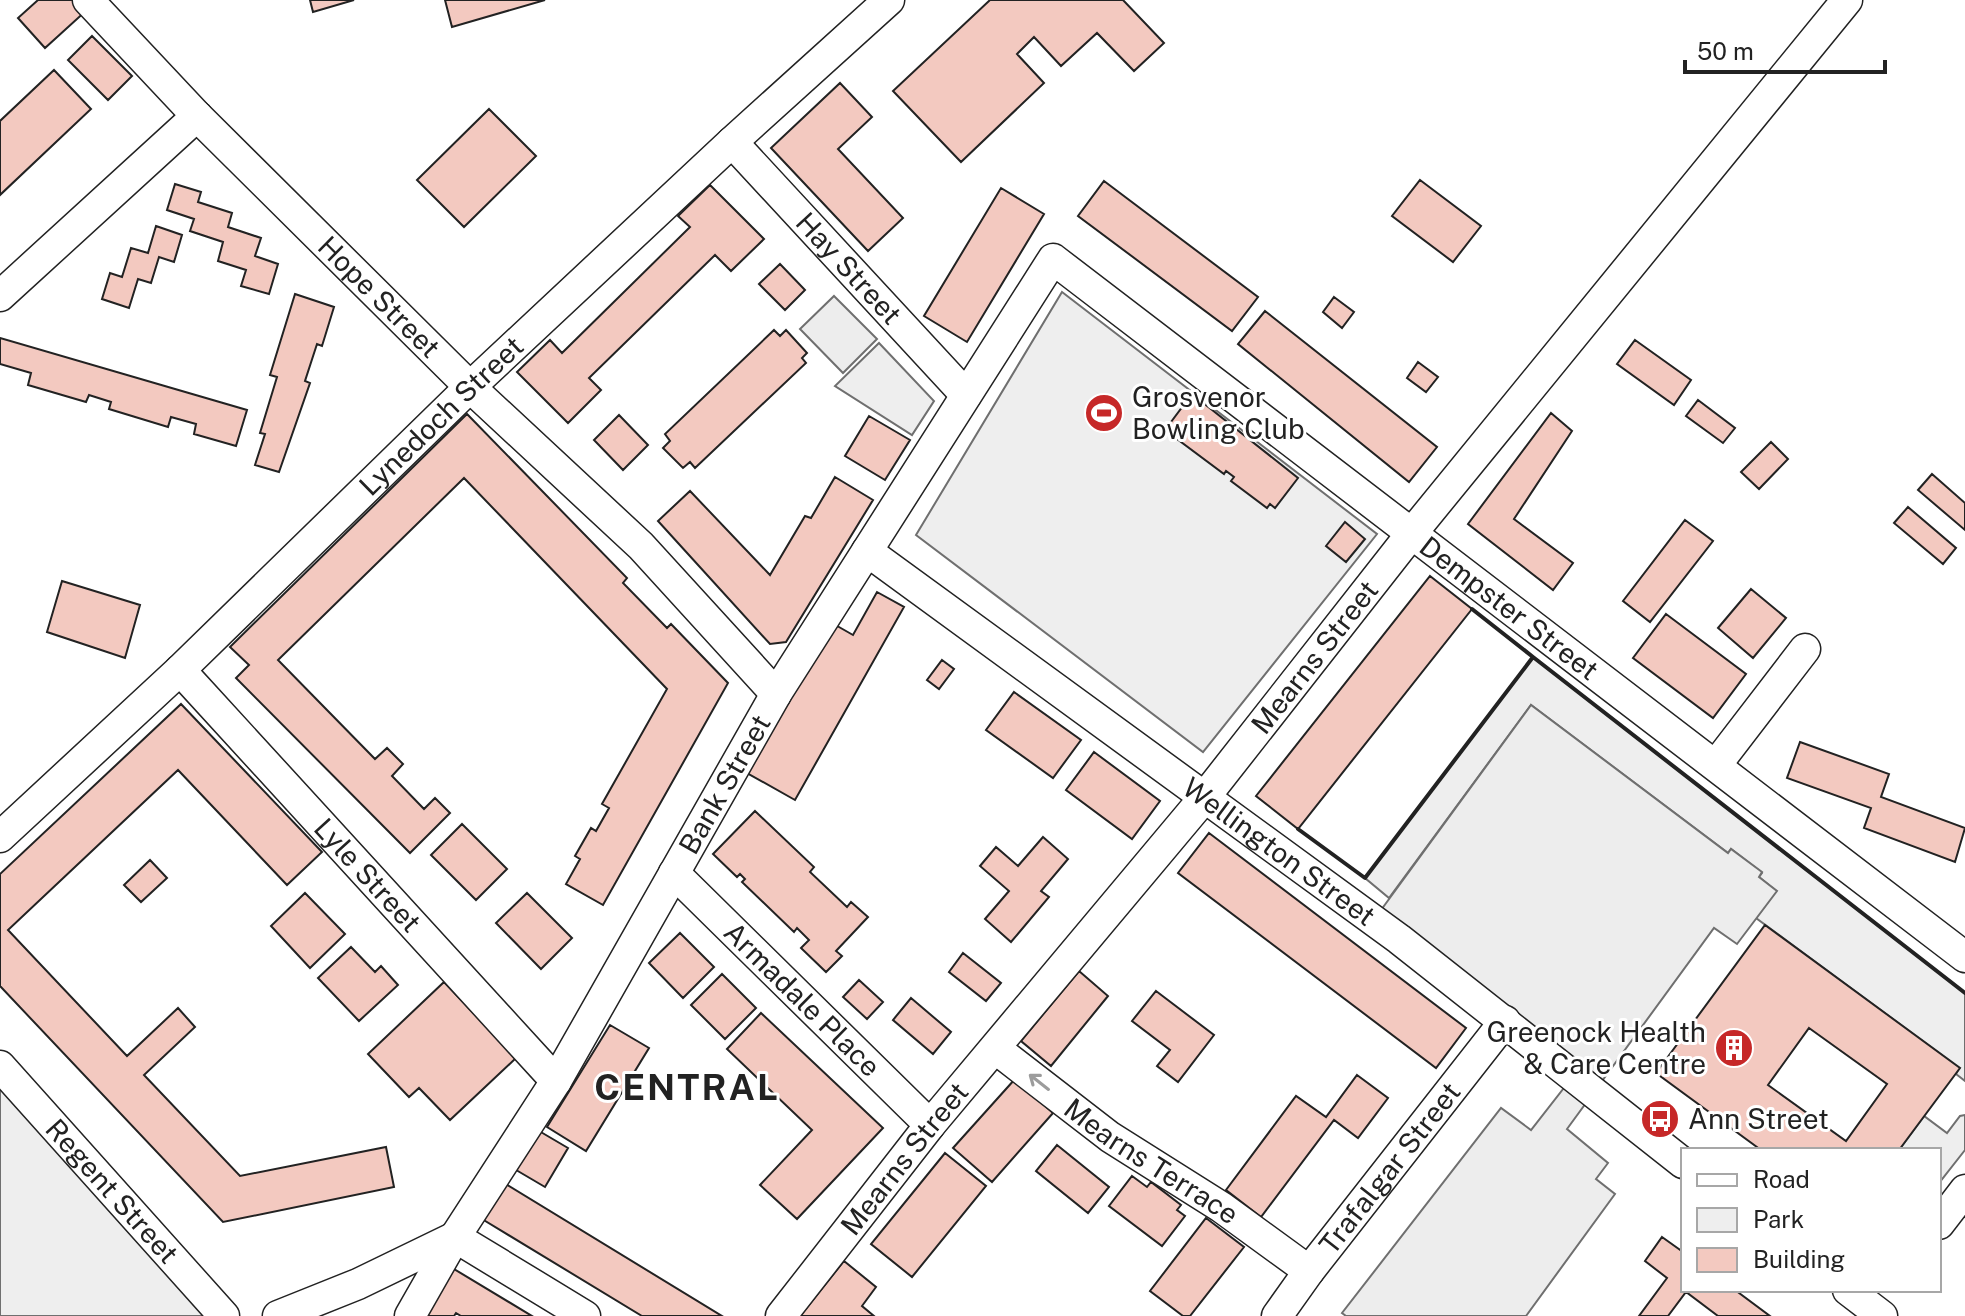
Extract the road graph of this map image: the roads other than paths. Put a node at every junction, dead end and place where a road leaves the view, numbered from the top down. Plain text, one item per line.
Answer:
1 (88, 0) edge
2 (889, 0) edge
3 (1847, 0) edge
4 (197, 116) junction
5 (732, 142) junction
6 (1053, 259) joint
7 (0, 296) edge
8 (470, 387) junction
9 (966, 395) junction
10 (1412, 533) junction
11 (867, 551) junction
12 (1805, 649) dead end
13 (180, 670) junction
14 (776, 694) junction
15 (1716, 765) junction
16 (1204, 798) junction
17 (0, 837) edge
18 (674, 873) junction
19 (1965, 957) edge
20 (1505, 1021) junction
21 (996, 1049) junction
22 (0, 1066) edge
23 (556, 1081) junction
24 (930, 1125) junction
25 (1681, 1161) edge
26 (1965, 1190) edge
27 (1941, 1221) edge
28 (455, 1237) junction
29 (1309, 1271) junction
30 (1852, 1292) edge
31 (1881, 1305) edge
32 (224, 1316) edge
33 (278, 1316) edge
34 (410, 1316) edge
35 (585, 1316) edge
36 (781, 1316) edge
37 (1277, 1316) edge

1 - 4 street, Hope Street
2 - 5 street, Lynedoch Street
3 - 10 street, Mearns Street
4 - 7 street
4 - 8 street, Hope Street
5 - 8 street, Lynedoch Street
5 - 9 street, Hay Street
6 - 9 street, Bank Street
6 - 10 street, Dempster Street
8 - 13 street, Lynedoch Street
8 - 14 street, Hope Street
9 - 11 street, Bank Street
10 - 15 street, Dempster Street
10 - 16 street, Mearns Street
11 - 14 street, Bank Street
11 - 16 street, Wellington Street
12 - 15 street
13 - 17 street, Lynedoch Street
13 - 23 street, Lyle Street
14 - 18 street, Bank Street
15 - 19 street, Dempster Street
16 - 20 street, Wellington Street
16 - 21 street, Mearns Street
18 - 23 street, Bank Street
18 - 24 street, Armadale Place
20 - 25 street, Wellington Street
20 - 29 street, Trafalgar Street
21 - 24 street, Mearns Street
29 -> 21 street, Mearns Terrace
22 - 32 street, Regent Street
23 - 28 street, Bank Street
24 - 36 street, Mearns Street
26 - 27 street
28 - 33 street
28 - 34 street, Bank Street
28 - 35 street
29 - 37 street, Trafalgar Street
30 - 31 street

